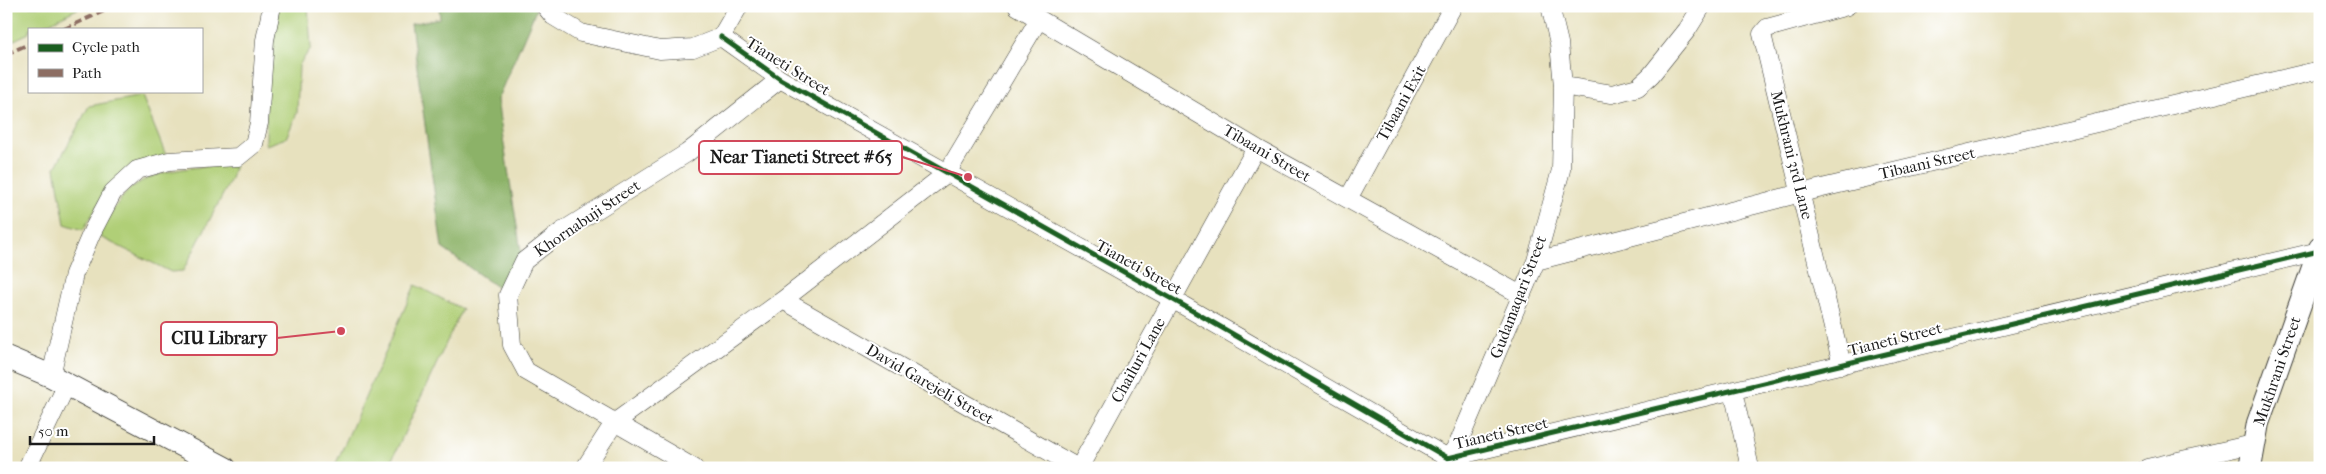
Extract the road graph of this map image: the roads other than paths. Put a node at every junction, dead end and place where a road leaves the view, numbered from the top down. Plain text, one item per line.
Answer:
1 (272, 6) edge
2 (545, 6) edge
3 (739, 6) edge
4 (1017, 6) edge
5 (1453, 6) edge
6 (1550, 6) edge
7 (1702, 6) edge
8 (1847, 6) edge
9 (1039, 20) junction
10 (721, 36) junction
11 (2320, 70) edge
12 (780, 79) junction
13 (1563, 86) junction
14 (1256, 148) junction
15 (947, 173) junction
16 (1801, 194) junction
17 (1348, 199) junction
18 (2319, 249) edge
19 (1536, 261) junction
20 (1521, 295) junction
21 (1172, 299) junction
22 (782, 300) junction
23 (6, 357) edge
24 (1842, 365) junction
25 (59, 380) junction
26 (1733, 391) junction
27 (614, 422) junction
28 (2253, 444) junction
29 (202, 463) edge
30 (1445, 463) edge
31 (27, 468) edge
32 (224, 468) edge
33 (586, 468) edge
34 (694, 468) edge
35 (1078, 468) edge
36 (1750, 468) edge
37 (2147, 468) edge
38 (2250, 468) edge

1 - 25 street
2 - 10 street
3 - 10 street
4 - 9 street, Tibaani Street
5 - 17 street, Tibaani Exit
6 - 13 street, Gudamaqari Street
7 - 13 street
8 - 16 street, Mukhrani 3rd Lane
9 - 14 street, Tibaani Street
9 - 15 street
10 - 12 street, Tianeti Street
11 - 16 street, Tibaani Street
12 - 15 street, Tianeti Street
12 - 27 street, Khornabuji Street
13 - 19 street, Gudamaqari Street
14 - 17 street, Tibaani Street
14 - 21 street, Chailuri Lane
15 - 21 street, Tianeti Street
15 - 22 street
16 - 19 street, Tibaani Street
16 - 24 street, Mukhrani 3rd Lane
17 - 20 street, Tibaani Street
18 - 24 street, Tianeti Street
18 - 28 street, Mukhrani Street
19 - 20 street, Gudamaqari Street
20 - 30 street, Gudamaqari Street
21 - 30 street, Tianeti Street
21 - 35 street, Chailuri Lane
22 - 27 street
22 - 35 street, David Garejeli Street
23 - 25 street
24 - 26 street, Tianeti Street
25 - 29 street
25 - 31 street
26 - 30 street, Tianeti Street
26 - 36 street
27 - 33 street
27 - 34 street, Khornabuji Street
28 - 37 street
28 - 38 street, Mukhrani Street
29 - 32 street

